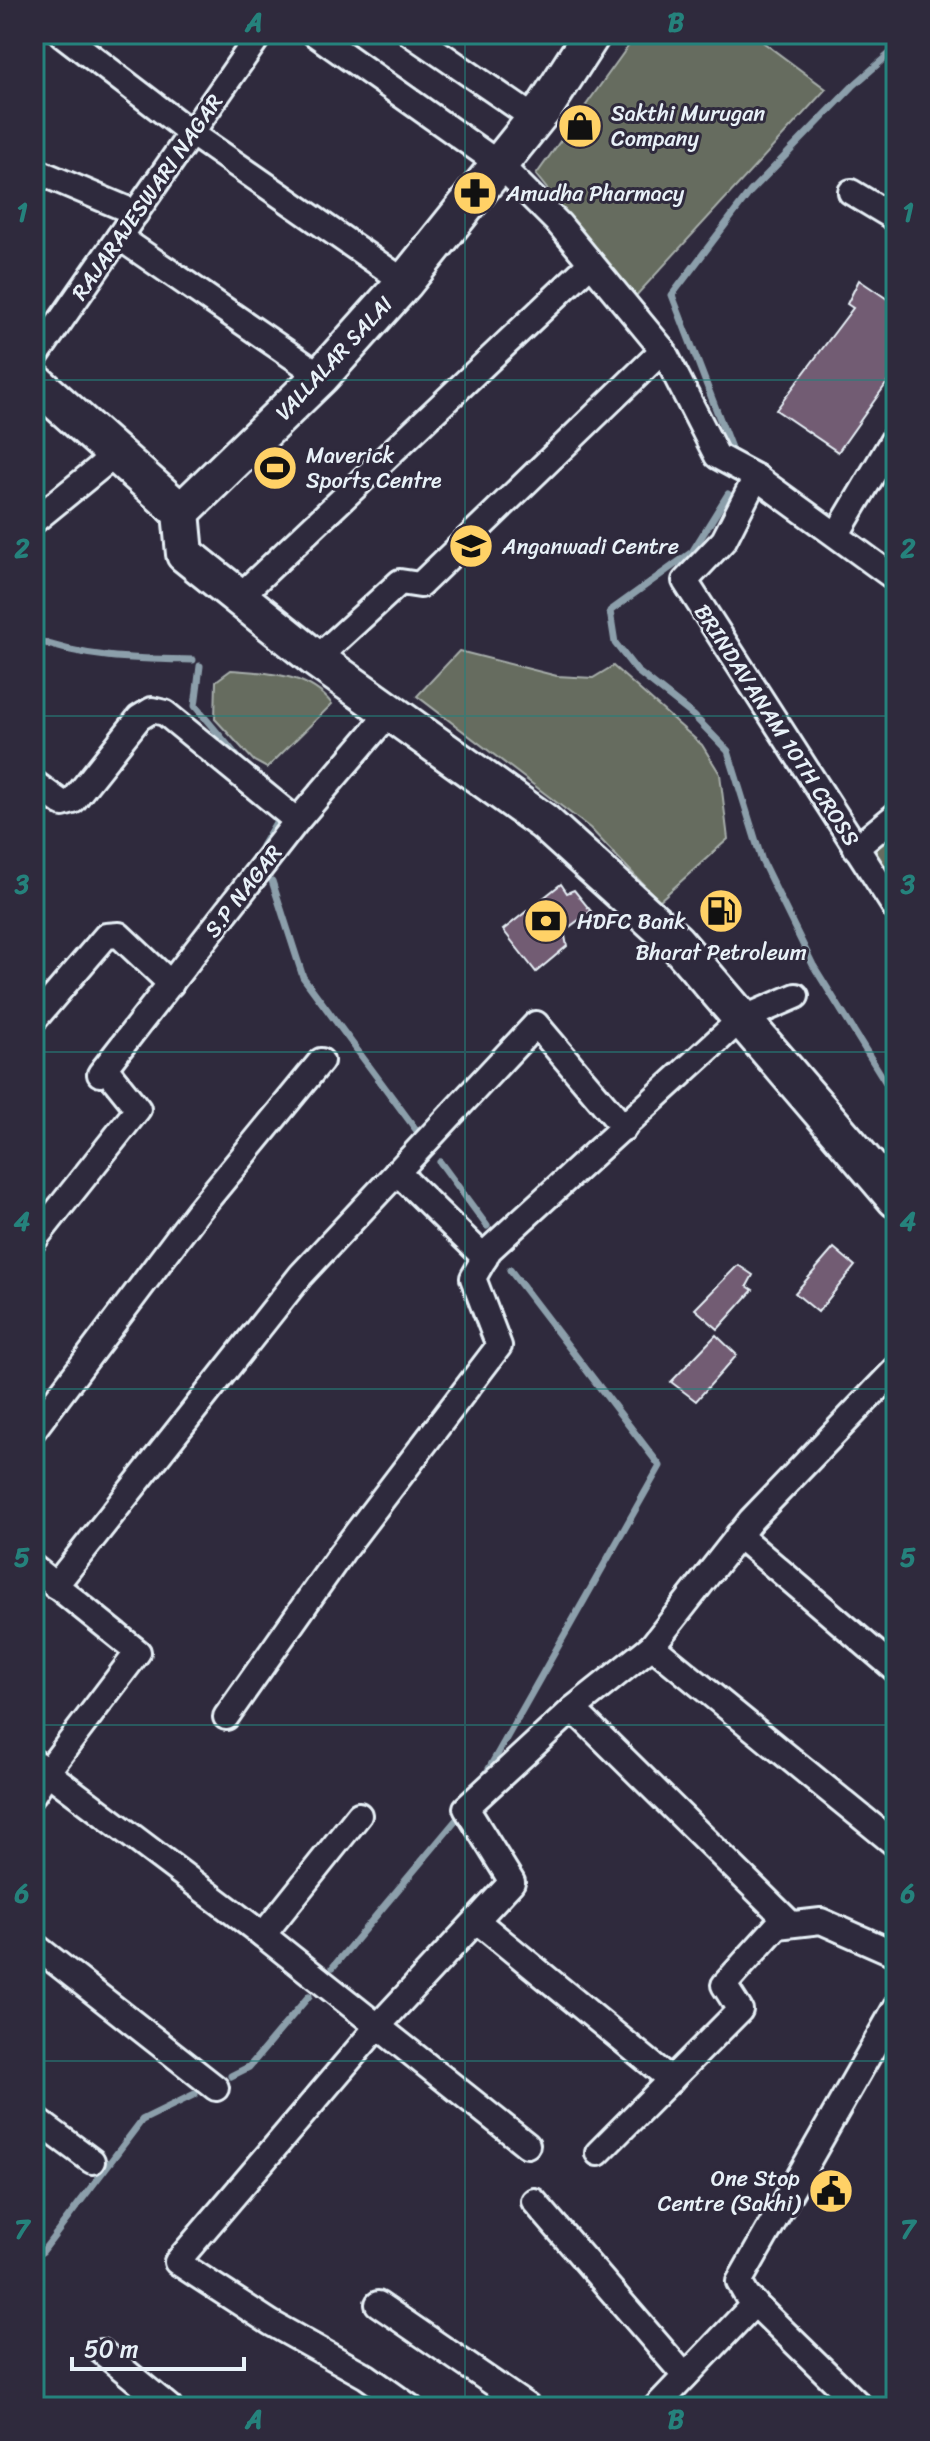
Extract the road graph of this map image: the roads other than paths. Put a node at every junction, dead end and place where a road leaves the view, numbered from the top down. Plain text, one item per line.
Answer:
1 (62, 34) edge
2 (260, 34) edge
3 (315, 34) edge
4 (411, 34) edge
5 (592, 34) edge
6 (535, 119) junction
7 (191, 133) junction
8 (499, 164) junction
9 (34, 170) edge
10 (851, 192) dead end
11 (136, 213) junction
12 (896, 219) edge
13 (119, 237) junction
14 (591, 263) junction
15 (405, 282) junction
16 (663, 350) junction
17 (34, 359) edge
18 (321, 376) junction
19 (34, 381) edge
20 (896, 435) edge
21 (116, 454) junction
22 (888, 467) edge
23 (756, 477) junction
24 (181, 512) junction
25 (34, 521) edge
26 (837, 534) junction
27 (896, 579) edge
28 (238, 598) junction
29 (316, 659) junction
30 (391, 711) junction
31 (34, 783) edge
32 (896, 815) edge
33 (297, 821) junction
34 (856, 848) junction
35 (896, 909) edge
36 (171, 984) junction
37 (796, 996) dead end
38 (34, 1020) edge
39 (740, 1020) junction
40 (321, 1061) dead end
41 (624, 1128) junction
42 (397, 1172) junction
43 (896, 1199) edge
44 (34, 1240) edge
45 (485, 1258) junction
46 (896, 1369) edge
47 (34, 1429) edge
48 (738, 1535) junction
49 (34, 1568) edge
50 (55, 1586) junction
51 (652, 1646) junction
52 (896, 1670) edge
53 (573, 1709) junction
54 (226, 1717) dead end
55 (38, 1775) edge
56 (359, 1815) dead end
57 (896, 1845) edge
58 (477, 1921) junction
59 (791, 1924) junction
60 (263, 1935) junction
61 (34, 1945) edge
62 (896, 1954) edge
63 (896, 2007) edge
64 (378, 2026) junction
65 (671, 2080) junction
66 (216, 2088) dead end
67 (34, 2118) edge
68 (527, 2145) dead end
69 (598, 2153) dead end
70 (92, 2161) dead end
71 (534, 2201) dead end
72 (755, 2303) junction
73 (378, 2304) dead end
74 (102, 2352) dead end
75 (685, 2376) junction
76 (169, 2407) edge
77 (410, 2407) edge
78 (528, 2407) edge
79 (656, 2407) edge
80 (861, 2407) edge

1 - 7 street
2 - 7 street, RAJARAJESWARI NAGAR
3 - 8 street
4 - 6 street
5 - 6 street, VALLALAR SALAI
6 - 8 street, VALLALAR SALAI
7 - 11 street, RAJARAJESWARI NAGAR
7 - 15 street
8 - 14 street
8 - 15 street, VALLALAR SALAI
9 - 11 street
10 - 12 street
11 - 13 street, RAJARAJESWARI NAGAR
13 - 17 street, RAJARAJESWARI NAGAR
13 - 18 street
14 - 16 street
14 - 28 street
15 - 18 street, VALLALAR SALAI
16 - 23 street
16 - 29 street
18 - 24 street, VALLALAR SALAI
19 - 21 street
20 - 22 street
21 - 24 street
21 - 25 street
22 - 26 street
23 - 26 street
23 - 34 street, BRINDAVANAM 10TH CROSS
24 - 28 street
26 - 27 street
28 - 29 street
29 - 30 street
30 - 33 street, S.P NAGAR
30 - 39 street
31 - 33 street
32 - 34 street
33 - 36 street, S.P NAGAR
34 - 35 street, BRINDAVANAM 10TH CROSS
36 - 38 street
36 - 44 street, S.P NAGAR
37 - 39 street
39 - 41 street
39 - 43 street
40 - 47 street
41 - 42 street
41 - 45 street
42 - 45 street
42 - 50 street
45 - 54 street
46 - 48 street
48 - 51 street
48 - 52 street
49 - 50 street
50 - 55 street
51 - 53 street
51 - 57 street
53 - 58 street
53 - 59 street
55 - 60 street
56 - 60 street
58 - 64 street
58 - 65 street
59 - 62 street
59 - 65 street
60 - 64 street
61 - 66 street
63 - 72 street
64 - 68 street
64 - 77 street
65 - 69 street
67 - 70 street
71 - 75 street
72 - 75 street
72 - 80 street
73 - 78 street
74 - 76 street
75 - 79 street

